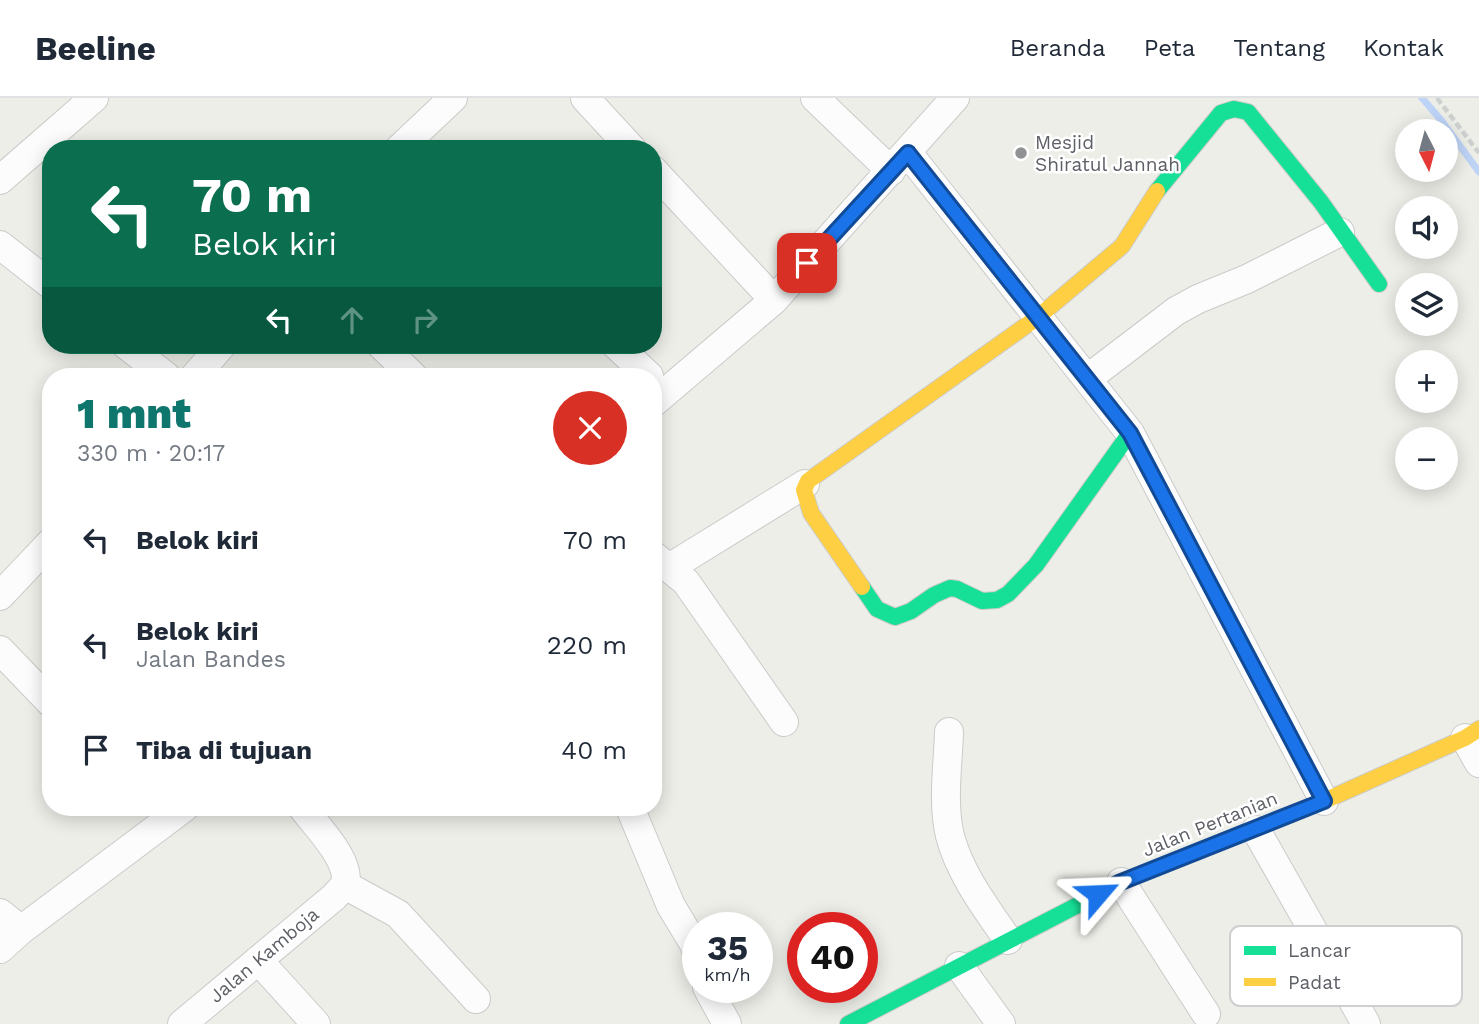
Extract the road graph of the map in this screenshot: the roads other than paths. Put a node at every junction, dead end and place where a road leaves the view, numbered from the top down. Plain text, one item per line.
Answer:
1 (94, 98) edge
2 (453, 98) edge
3 (585, 98) edge
4 (815, 98) edge
5 (955, 98) edge
6 (46, 140) edge
7 (410, 140) edge
8 (624, 140) edge
9 (42, 143) edge
10 (900, 162) junction
11 (0, 180) edge
12 (662, 180) edge
13 (1340, 232) junction
14 (0, 245) edge
15 (42, 278) edge
16 (1379, 284) dead end
17 (774, 300) junction
18 (1038, 317) junction
19 (138, 354) edge
20 (214, 354) edge
21 (390, 354) edge
22 (624, 354) edge
23 (156, 368) edge
24 (202, 368) edge
25 (405, 368) edge
26 (637, 368) edge
27 (1087, 379) junction
28 (662, 383) edge
29 (1130, 433) junction
30 (805, 484) junction
31 (42, 552) edge
32 (662, 561) edge
33 (662, 563) edge
34 (0, 596) edge
35 (0, 650) edge
36 (42, 694) edge
37 (784, 722) dead end
38 (949, 732) dead end
39 (1472, 733) edge
40 (1479, 763) edge
41 (1324, 801) junction
42 (160, 816) edge
43 (309, 816) edge
44 (634, 816) edge
45 (1256, 830) junction
46 (1121, 882) junction
47 (345, 885) junction
48 (11, 921) edge
49 (682, 926) edge
50 (1310, 926) edge
51 (1008, 940) junction
52 (0, 949) edge
53 (258, 960) junction
54 (959, 966) junction
55 (476, 999) dead end
56 (715, 1003) edge
57 (1356, 1006) edge
58 (1206, 1014) dead end
59 (182, 1024) edge
60 (316, 1024) edge
61 (727, 1024) edge
62 (848, 1024) edge
63 (1001, 1024) edge
64 (1366, 1024) edge

1 - 6 street
2 - 7 street
3 - 8 street
4 - 10 street
5 - 10 street
9 - 11 street
10 - 17 street
10 - 18 street
12 - 17 street
13 - 16 street
13 - 18 street
13 - 27 street
14 - 15 street
17 - 28 street
18 - 27 street
18 - 30 street
19 - 23 street
20 - 24 street
21 - 25 street
22 - 26 street
27 - 29 street
29 - 30 street
29 - 41 street
30 - 32 street
31 - 34 street
33 - 37 street
35 - 36 street
38 - 51 street
39 - 40 street
39 - 41 street, Jalan Pertanian
41 - 45 street, Jalan Pertanian
42 - 48 street
43 - 47 street
44 - 49 street
45 - 46 street, Jalan Pertanian
45 - 50 street
46 - 51 street, Jalan Pertanian
46 - 58 street
47 - 53 street, Jalan Kamboja
47 - 55 street
48 - 52 street
51 - 54 street, Jalan Pertanian
53 - 59 street, Jalan Kamboja
53 - 60 street
54 - 62 street, Jalan Pertanian
54 - 63 street
56 - 61 street
57 - 64 street

